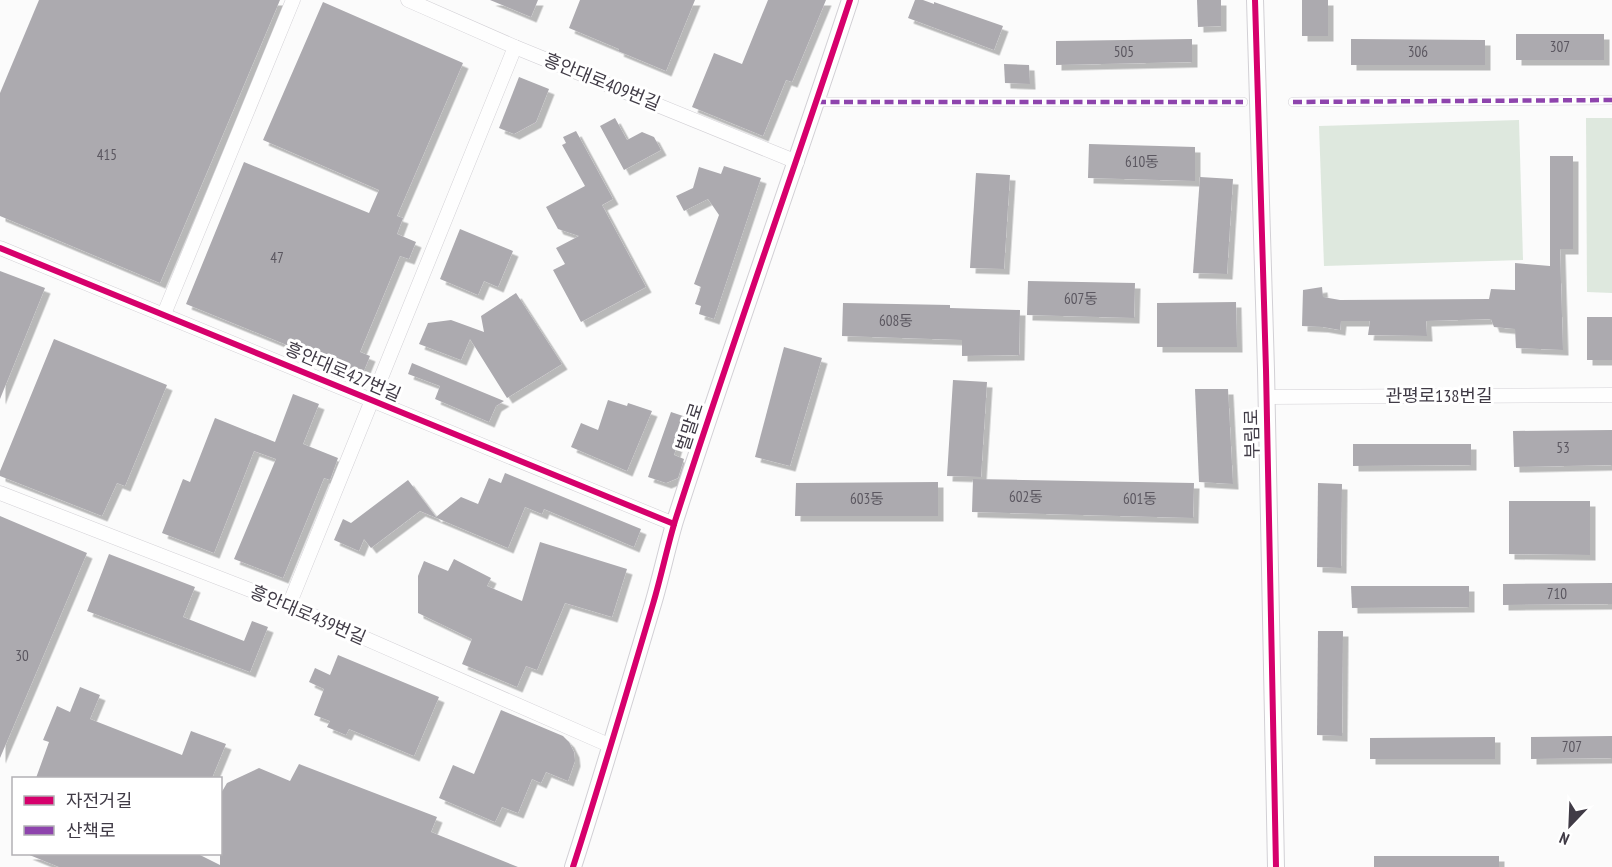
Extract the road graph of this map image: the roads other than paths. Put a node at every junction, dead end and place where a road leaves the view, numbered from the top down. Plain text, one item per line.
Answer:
1 (293, 0) edge
2 (408, 0) edge
3 (850, 0) edge
4 (1255, 0) edge
5 (515, 47) junction
6 (1612, 100) edge
7 (817, 102) junction
8 (1243, 102) dead end
9 (1293, 102) dead end
10 (797, 162) junction
11 (0, 248) edge
12 (164, 314) junction
13 (1612, 395) edge
14 (1266, 397) junction
15 (371, 401) junction
16 (0, 493) edge
17 (674, 524) junction
18 (289, 605) junction
19 (611, 746) junction
20 (573, 867) edge
21 (1276, 867) edge

1 - 12 street
2 - 5 street, 흥안대로409번길
3 - 7 street, 벌말로
4 - 14 street, 부림로
5 - 10 street, 흥안대로409번길
5 - 15 street
6 - 9 street
7 - 8 street
7 - 10 street, 벌말로
10 - 17 street, 벌말로
11 - 12 street, 흥안대로427번길
12 - 15 street, 흥안대로427번길
13 - 14 street, 관평로138번길
14 - 21 street, 부림로
15 - 17 street, 흥안대로427번길
15 - 18 street
16 - 18 street, 흥안대로439번길
17 - 19 street, 벌말로
18 - 19 street, 흥안대로439번길
19 - 20 street, 벌말로

